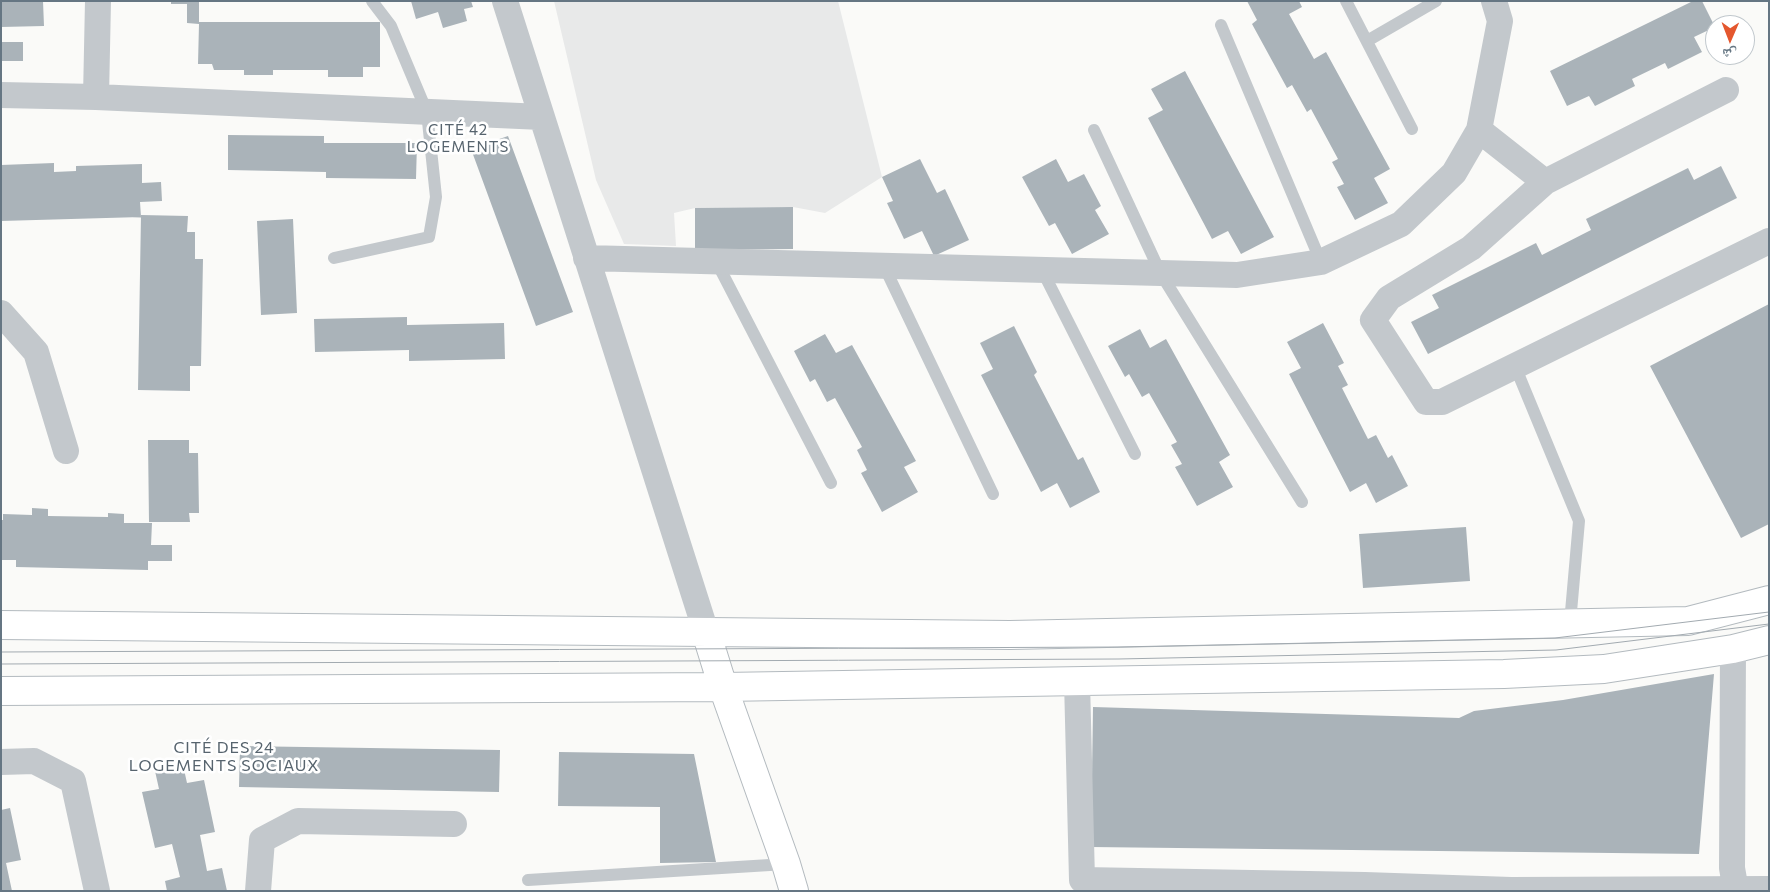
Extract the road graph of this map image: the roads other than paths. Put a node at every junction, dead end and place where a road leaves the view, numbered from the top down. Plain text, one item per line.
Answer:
1 (98, 1) edge
2 (372, 1) edge
3 (505, 1) edge
4 (1346, 1) edge
5 (1436, 1) edge
6 (1494, 1) edge
7 (1221, 25) dead end
8 (1367, 41) junction
9 (1726, 90) dead end
10 (1, 95) edge
11 (96, 97) junction
12 (426, 112) junction
13 (542, 117) junction
14 (1412, 129) dead end
15 (1094, 130) dead end
16 (1479, 130) junction
17 (1545, 182) junction
18 (1769, 241) edge
19 (334, 258) dead end
20 (586, 258) junction
21 (716, 261) junction
22 (1321, 262) junction
23 (884, 266) junction
24 (1042, 270) junction
25 (1161, 274) junction
26 (1, 313) edge
27 (1515, 366) junction
28 (66, 451) dead end
29 (1135, 454) dead end
30 (831, 483) dead end
31 (993, 494) dead end
32 (1302, 502) dead end
33 (1769, 600) edge
34 (1570, 623) junction
35 (1, 625) edge
36 (706, 632) junction
37 (1769, 640) edge
38 (1733, 648) junction
39 (1077, 681) junction
40 (723, 687) junction
41 (1, 691) edge
42 (1, 762) edge
43 (454, 824) dead end
44 (786, 864) junction
45 (528, 880) dead end
46 (1769, 889) edge
47 (1736, 890) edge
48 (97, 891) edge
49 (258, 891) edge
50 (794, 891) edge

1 - 11 street
2 - 12 lane
3 - 13 street
4 - 8 lane
5 - 8 lane
6 - 16 street
7 - 22 lane
8 - 14 lane
9 - 17 street
10 - 11 street
11 - 12 street
12 - 13 street
12 - 19 lane
13 - 20 street
15 - 25 lane
16 - 17 street
16 - 22 street
17 - 27 street
18 - 27 street
20 - 21 street
20 - 36 street
21 - 23 street
21 - 30 lane
22 - 25 street
23 - 24 street
23 - 31 lane
24 - 25 street
24 - 29 lane
25 - 32 lane
26 - 28 street
27 - 34 lane
33 - 34 street
34 - 36 street
35 - 36 street
36 - 40 street
37 - 38 street
38 - 39 street
38 - 47 street
39 - 40 street
39 - 47 street
40 - 41 street
40 - 44 street
42 - 48 street
43 - 49 street
44 - 45 lane
44 - 50 street
46 - 47 street

